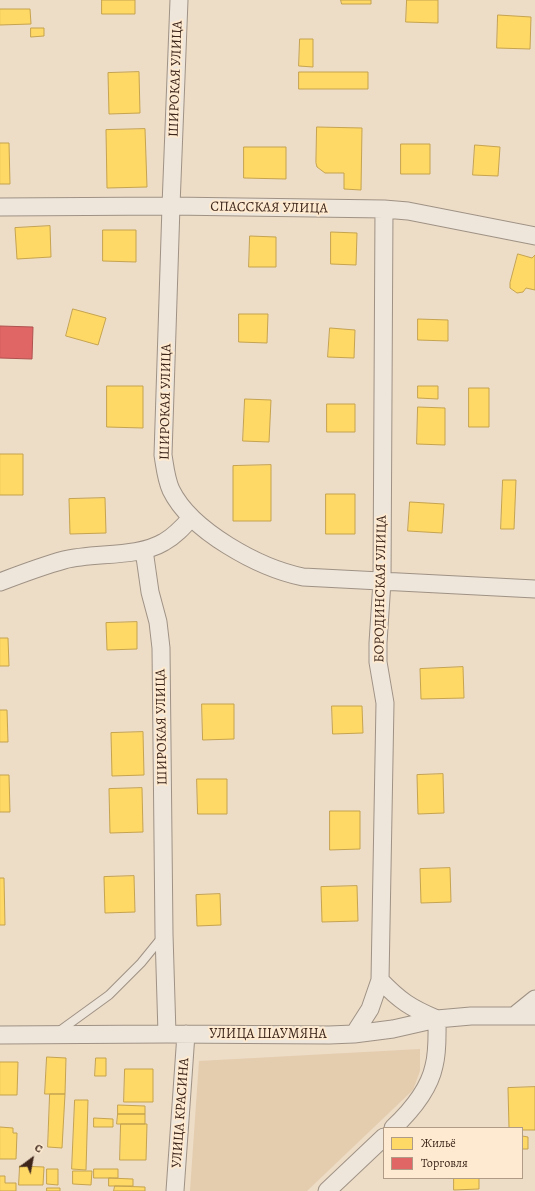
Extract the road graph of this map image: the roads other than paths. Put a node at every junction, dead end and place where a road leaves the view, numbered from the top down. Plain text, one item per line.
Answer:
1 (179, 0) edge
2 (171, 206) junction
3 (0, 207) edge
4 (384, 209) junction
5 (535, 236) edge
6 (191, 518) junction
7 (144, 550) junction
8 (382, 581) junction
9 (0, 582) edge
10 (535, 589) edge
11 (164, 934) junction
12 (380, 980) junction
13 (535, 999) edge
14 (514, 1016) junction
15 (535, 1016) edge
16 (437, 1019) junction
17 (55, 1034) junction
18 (167, 1034) junction
19 (186, 1034) junction
20 (354, 1034) junction
21 (0, 1035) edge
22 (394, 1127) edge
23 (383, 1138) edge
24 (175, 1191) edge
25 (327, 1191) edge

1 - 2 street, ШИРОКАЯ УЛИЦА
2 - 3 street, СПАССКАЯ УЛИЦА
2 - 4 street, СПАССКАЯ УЛИЦА
2 - 6 street, ШИРОКАЯ УЛИЦА
4 - 5 street, СПАССКАЯ УЛИЦА
4 - 8 street, БОРОДИНСКАЯ УЛИЦА
6 - 7 street
6 - 8 street, ШИРОКАЯ УЛИЦА
7 - 9 street
7 - 11 street, ШИРОКАЯ УЛИЦА
8 - 10 street, ШИРОКАЯ УЛИЦА
8 - 12 street, БОРОДИНСКАЯ УЛИЦА
11 - 17 lane
11 - 18 street, ШИРОКАЯ УЛИЦА
12 - 16 street
12 - 20 street, БОРОДИНСКАЯ УЛИЦА
13 - 14 street
14 - 15 street, УЛИЦА ШАУМЯНА
14 - 16 street, УЛИЦА ШАУМЯНА
16 - 20 street, УЛИЦА ШАУМЯНА
16 - 22 street
17 - 18 street, УЛИЦА ШАУМЯНА
17 - 21 street, УЛИЦА ШАУМЯНА
18 - 19 street, УЛИЦА ШАУМЯНА
19 - 20 street, УЛИЦА ШАУМЯНА
19 - 24 street, УЛИЦА КРАСИНА
23 - 25 street

